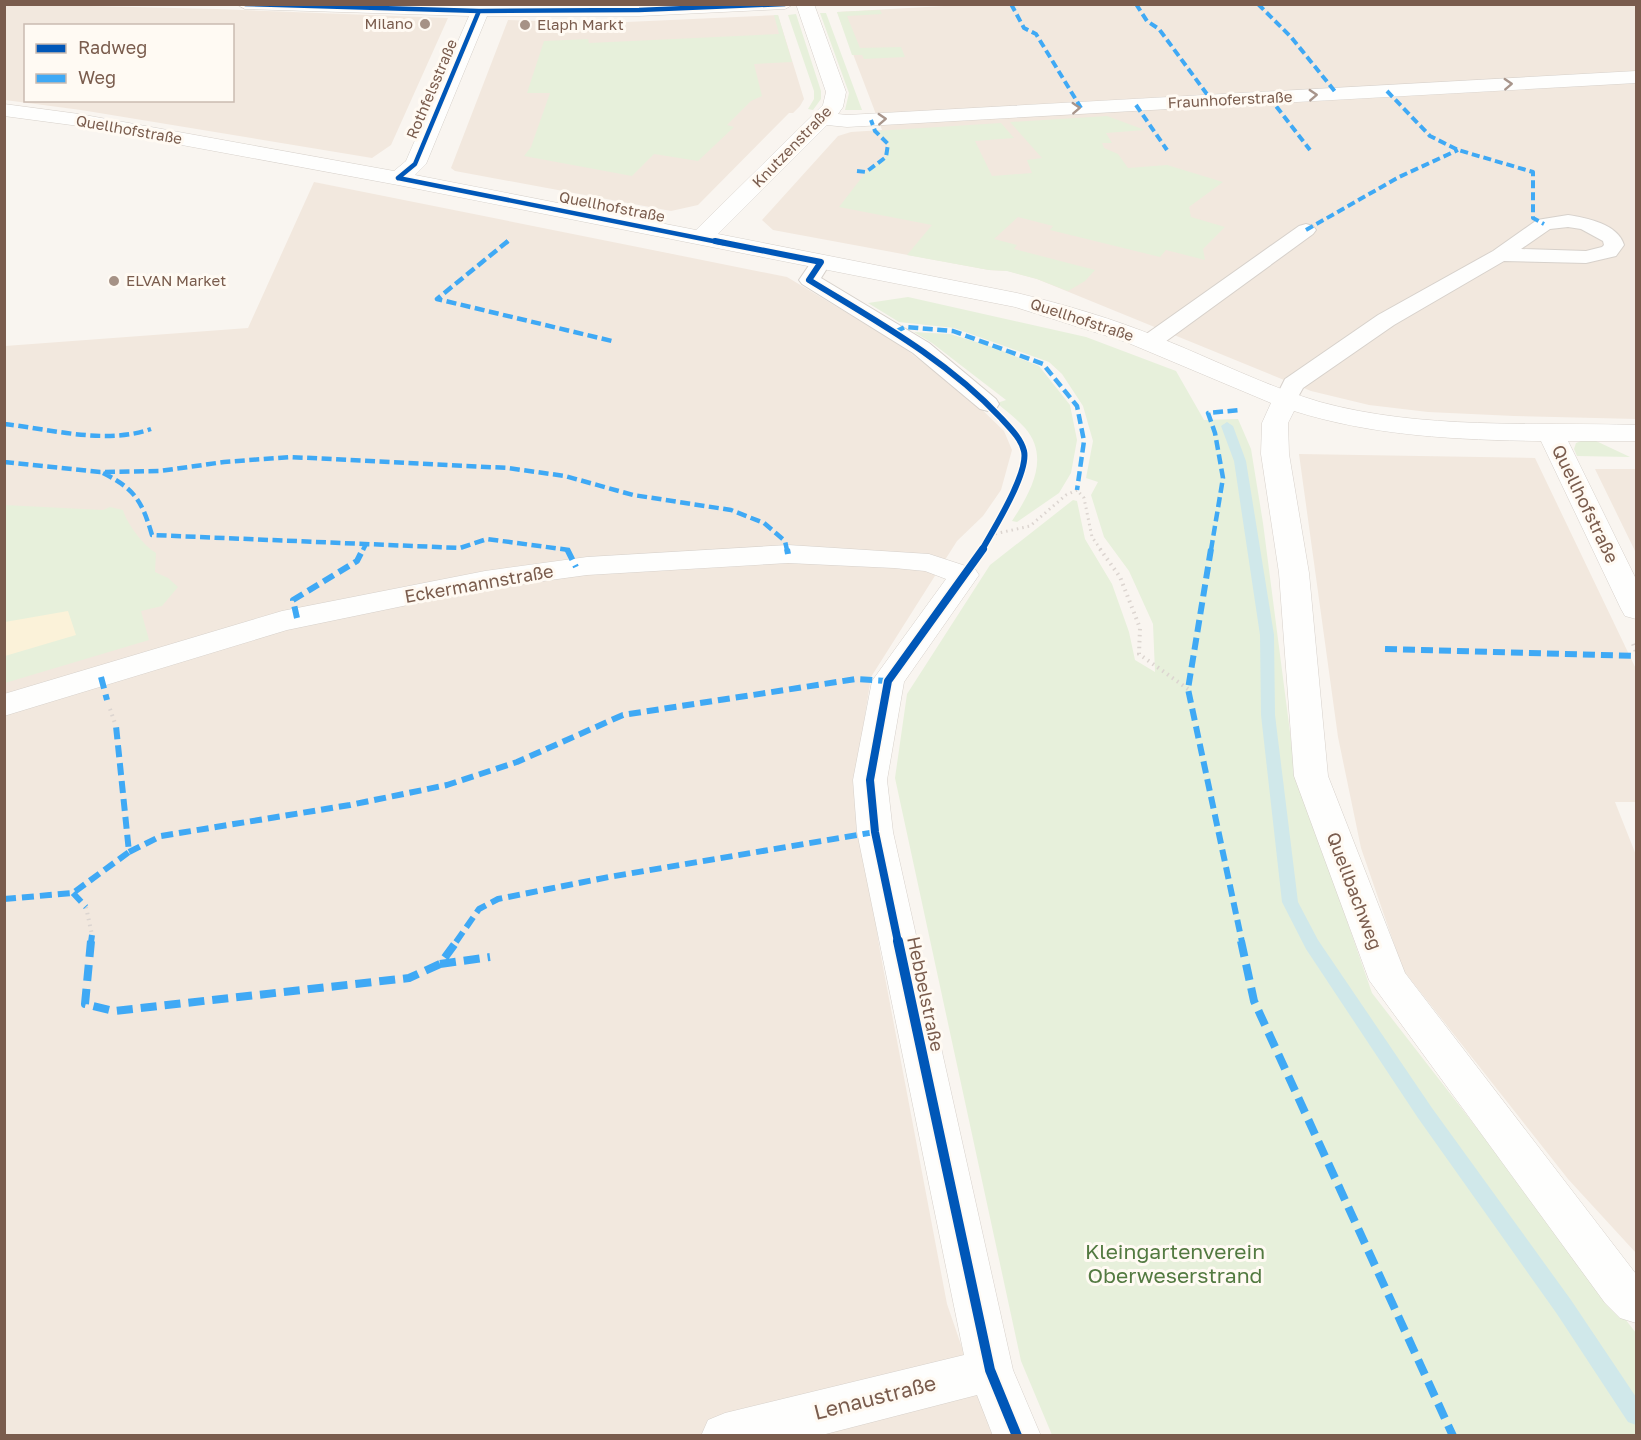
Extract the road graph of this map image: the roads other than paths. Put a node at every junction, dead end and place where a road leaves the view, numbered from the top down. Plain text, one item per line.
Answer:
1 (245, 4) edge
2 (785, 4) edge
3 (805, 4) edge
4 (481, 8) edge
5 (1636, 77) edge
6 (4, 110) edge
7 (824, 118) junction
8 (398, 178) junction
9 (1306, 230) dead end
10 (701, 238) junction
11 (1500, 255) dead end
12 (821, 262) junction
13 (1150, 342) junction
14 (1286, 399) junction
15 (988, 404) dead end
16 (1550, 432) junction
17 (1636, 434) edge
18 (964, 576) joint
19 (1636, 609) edge
20 (4, 705) edge
21 (1636, 1303) edge
22 (990, 1370) junction
23 (725, 1436) edge
24 (1017, 1436) edge

1 - 4 street
2 - 4 street
3 - 7 street, Knutzenstraße
4 - 8 street, Rothfelsstraße
7 -> 5 street, Fraunhoferstraße
6 - 8 street, Quellhofstraße
7 - 10 street, Knutzenstraße
8 - 10 street, Quellhofstraße
9 - 13 lane
10 - 12 street, Quellhofstraße
11 - 14 lane
12 - 13 street, Quellhofstraße
12 - 15 lane
13 - 14 street, Quellhofstraße
14 - 16 street, Quellhofstraße
14 - 21 street, Quellbachweg
16 - 17 street, Quellhofstraße
16 - 19 street, Quellhofstraße
18 - 20 street, Eckermannstraße
18 - 22 street, Hebbelstraße
22 - 23 street, Lenaustraße
22 - 24 street, Hebbelstraße

